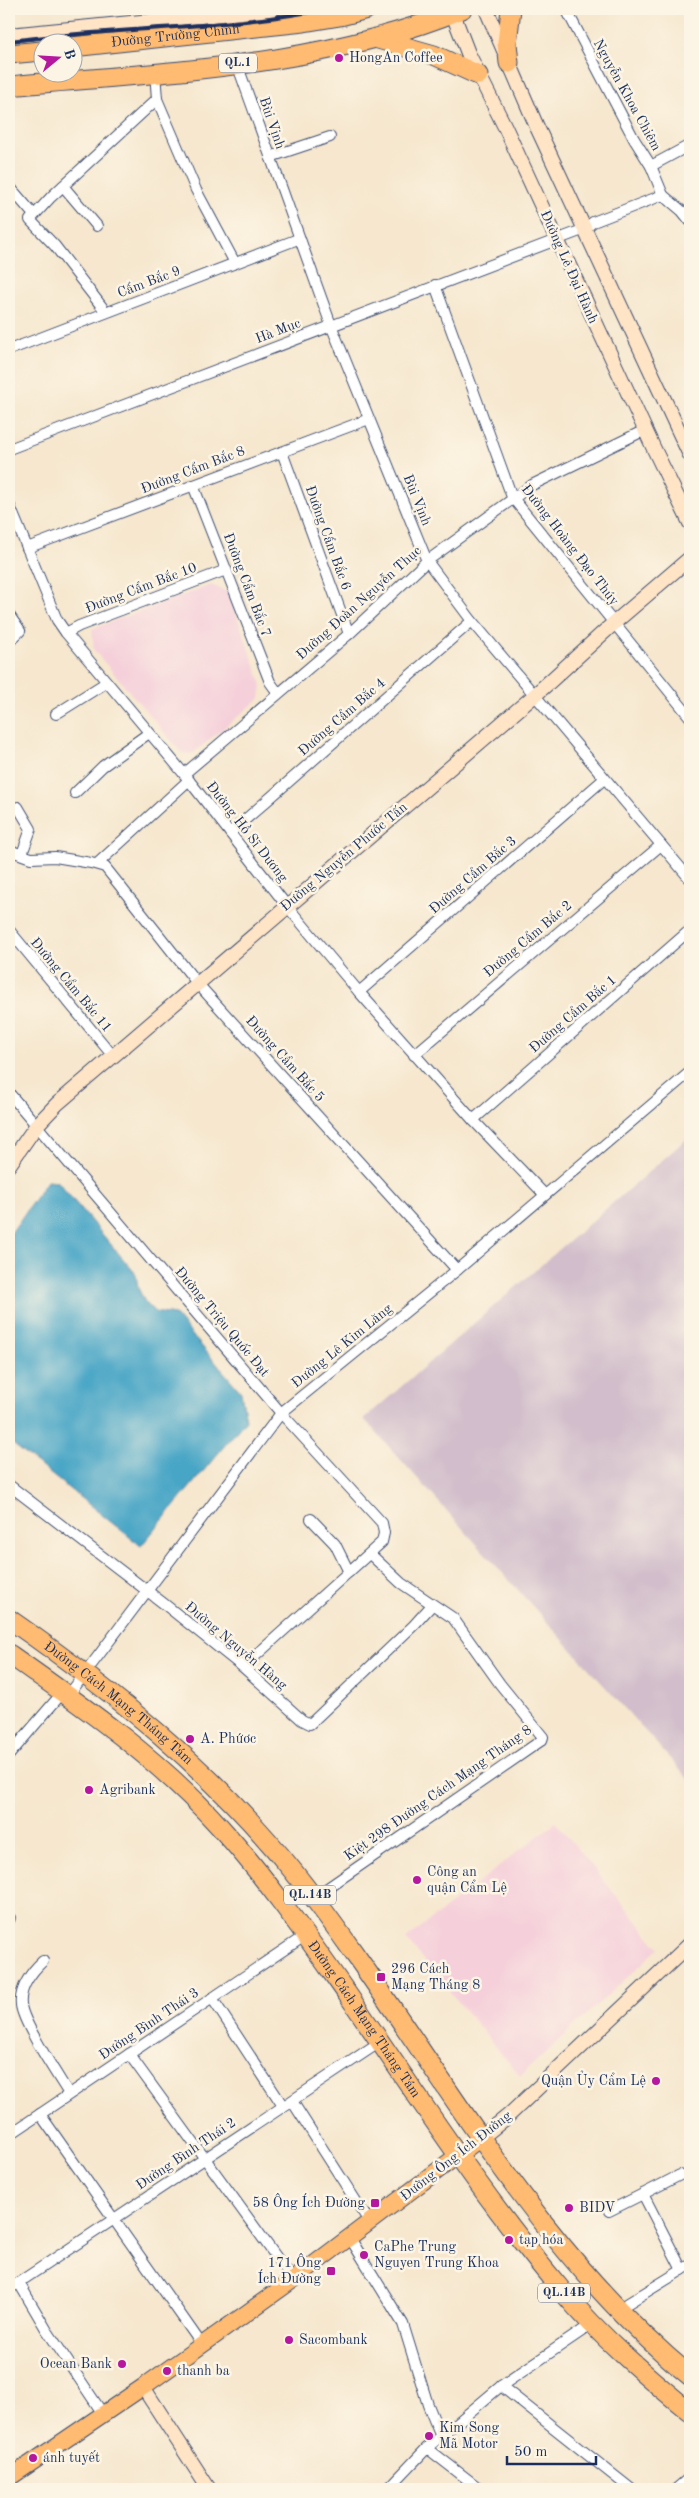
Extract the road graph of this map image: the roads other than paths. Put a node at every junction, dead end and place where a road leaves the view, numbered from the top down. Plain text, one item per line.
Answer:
1 (273, 9) edge
2 (367, 9) edge
3 (486, 9) edge
4 (510, 9) edge
5 (566, 9) edge
6 (455, 10) edge
7 (168, 14) edge
8 (9, 35) edge
9 (377, 38) junction
10 (82, 46) edge
11 (32, 52) edge
12 (9, 54) edge
13 (509, 63) junction
14 (237, 64) junction
15 (155, 72) junction
16 (478, 75) junction
17 (9, 86) edge
18 (156, 100) junction
19 (330, 137) dead end
20 (690, 145) edge
21 (270, 157) junction
22 (651, 166) junction
23 (9, 186) edge
24 (63, 186) junction
25 (663, 195) junction
26 (32, 217) junction
27 (690, 221) edge
28 (97, 226) dead end
29 (584, 229) junction
30 (298, 239) junction
31 (557, 239) junction
32 (235, 263) junction
33 (435, 285) junction
34 (106, 312) junction
35 (331, 326) junction
36 (9, 350) edge
37 (369, 419) junction
38 (645, 430) junction
39 (9, 449) edge
40 (282, 452) junction
41 (690, 455) edge
42 (193, 485) junction
43 (512, 497) junction
44 (9, 504) edge
45 (690, 523) edge
46 (27, 548) junction
47 (690, 558) edge
48 (427, 560) junction
49 (226, 570) junction
50 (9, 615) edge
51 (472, 621) junction
52 (614, 623) junction
53 (66, 633) junction
54 (348, 634) junction
55 (9, 642) edge
56 (107, 682) junction
57 (278, 693) junction
58 (536, 695) junction
59 (56, 714) dead end
60 (690, 717) edge
61 (149, 733) junction
62 (186, 777) junction
63 (604, 779) junction
64 (75, 793) dead end
65 (18, 807) dead end
66 (230, 834) junction
67 (660, 845) junction
68 (9, 850) edge
69 (22, 854) junction
70 (97, 864) junction
71 (690, 879) edge
72 (287, 906) junction
73 (9, 930) edge
74 (690, 930) edge
75 (197, 983) junction
76 (360, 992) junction
77 (414, 1055) junction
78 (113, 1056) junction
79 (690, 1072) edge
80 (9, 1093) edge
81 (473, 1120) junction
82 (36, 1126) junction
83 (9, 1165) edge
84 (545, 1195) junction
85 (457, 1270) junction
86 (281, 1413) junction
87 (9, 1485) edge
88 (311, 1519) dead end
89 (370, 1554) junction
90 (349, 1572) junction
91 (147, 1590) junction
92 (432, 1605) junction
93 (9, 1619) edge
94 (9, 1654) edge
95 (243, 1667) junction
96 (85, 1673) junction
97 (66, 1694) junction
98 (9, 1755) edge
99 (313, 1898) junction
100 (306, 1935) junction
101 (690, 1944) edge
102 (43, 1961) dead end
103 (212, 1998) junction
104 (380, 2042) junction
105 (129, 2054) junction
106 (69, 2094) junction
107 (288, 2104) junction
108 (40, 2114) junction
109 (9, 2136) edge
110 (482, 2137) junction
111 (459, 2155) junction
112 (203, 2158) junction
113 (680, 2175) dead end
114 (643, 2194) junction
115 (609, 2211) dead end
116 (113, 2220) junction
117 (370, 2223) junction
118 (350, 2238) junction
119 (686, 2267) edge
120 (293, 2280) junction
121 (19, 2283) junction
122 (9, 2289) edge
123 (617, 2310) junction
124 (592, 2324) junction
125 (202, 2345) junction
126 (690, 2376) edge
127 (501, 2386) junction
128 (143, 2387) junction
129 (690, 2412) edge
130 (103, 2414) junction
131 (441, 2436) junction
132 (427, 2448) junction
133 (10, 2475) edge
134 (690, 2477) edge
135 (209, 2489) edge
136 (388, 2489) edge
137 (480, 2489) edge
138 (631, 2489) edge
139 (676, 2489) edge

1 - 7 main road
2 - 10 highway, Đường Trường Chinh
3 - 13 main road
4 - 13 highway
5 - 22 street, Nguyễn Khoa Chiêm
6 - 9 highway, QL.1
6 - 16 main road, Đường Lê Đại Hành
7 - 8 main road
9 - 14 highway, QL.1
9 - 16 highway
11 - 12 highway
13 - 29 main road
14 - 15 highway, QL.1
14 - 21 street, Bùi Vịnh
15 - 17 highway, QL.1
15 - 18 street
16 - 31 main road, Đường Lê Đại Hành
18 - 24 street
18 - 32 street
19 - 21 street
20 - 22 street
21 - 30 street, Bùi Vịnh
22 - 25 street, Nguyễn Khoa Chiêm
23 - 26 street
24 - 26 street
24 - 28 street
25 - 27 street
25 - 29 street, Hà Mục
26 - 34 street
29 - 31 street, Hà Mục
29 - 41 main road
30 - 32 street, Cẩm Bắc 9
30 - 35 street, Bùi Vịnh
31 - 33 street, Hà Mục
31 - 38 main road, Đường Lê Đại Hành
32 - 34 street, Cẩm Bắc 9
33 - 35 street, Hà Mục
33 - 43 street, Đường Hoàng Đạo Thúy
34 - 36 street, Cẩm Bắc 9
35 - 37 street, Bùi Vịnh
35 - 39 street, Hà Mục
37 - 40 street, Đường Cẩm Bắc 8
37 - 48 street, Bùi Vịnh
38 - 43 street, Đường Đoàn Nguyễn Thục
38 - 45 main road, Đường Lê Đại Hành
40 - 42 street, Đường Cẩm Bắc 8
40 - 54 street, Đường Cẩm Bắc 6
42 - 46 street, Đường Cẩm Bắc 8
42 - 49 street, Đường Cẩm Bắc 7
43 - 48 street, Đường Đoàn Nguyễn Thục
43 - 52 street, Đường Hoàng Đạo Thúy
44 - 46 street, Đường Hồ Sĩ Dương
46 - 53 street, Đường Hồ Sĩ Dương
47 - 52 main road, Đường Nguyễn Phước Tấn
48 - 51 street, Bùi Vịnh
48 - 54 street, Đường Đoàn Nguyễn Thục
49 - 53 street, Đường Cẩm Bắc 10
49 - 57 street, Đường Cẩm Bắc 7
50 - 55 street
51 - 58 street, Bùi Vịnh
51 - 66 street, Đường Cẩm Bắc 4
52 - 58 main road, Đường Nguyễn Phước Tấn
52 - 60 street, Đường Hoàng Đạo Thúy
53 - 56 street, Đường Hồ Sĩ Dương
54 - 57 street, Đường Đoàn Nguyễn Thục
56 - 59 street
56 - 61 street, Đường Hồ Sĩ Dương
57 - 62 street, Đường Đoàn Nguyễn Thục
58 - 63 street, Bùi Vịnh
58 - 72 main road, Đường Nguyễn Phước Tấn
61 - 62 street, Đường Hồ Sĩ Dương
61 - 64 street
62 - 66 street, Đường Hồ Sĩ Dương
62 - 70 street, Đường Đoàn Nguyễn Thục
63 - 67 street, Bùi Vịnh
63 - 76 street, Đường Cẩm Bắc 3
65 - 69 street
66 - 72 street, Đường Hồ Sĩ Dương
67 - 71 street, Bùi Vịnh
67 - 77 street, Đường Cẩm Bắc 2
68 - 69 street
69 - 70 street
70 - 75 street, Đường Cẩm Bắc 5
72 - 75 main road, Đường Nguyễn Phước Tấn
72 - 76 street, Đường Hồ Sĩ Dương
73 - 78 street, Đường Cẩm Bắc 11
74 - 81 street, Đường Cẩm Bắc 1
75 - 78 main road, Đường Nguyễn Phước Tấn
75 - 85 street, Đường Cẩm Bắc 5
76 - 77 street, Đường Hồ Sĩ Dương
77 - 81 street, Đường Hồ Sĩ Dương
78 - 82 main road, Đường Nguyễn Phước Tấn
79 - 84 street, Đường Lê Kim Lăng
80 - 82 street, Đường Triệu Quốc Đạt
81 - 84 street, Đường Hồ Sĩ Dương
82 - 83 main road, Đường Nguyễn Phước Tấn
82 - 86 street, Đường Triệu Quốc Đạt
84 - 85 street, Đường Lê Kim Lăng
85 - 86 street, Đường Lê Kim Lăng
86 - 89 street, Đường Triệu Quốc Đạt
86 - 91 street, Đường Lê Kim Lăng
87 - 91 street, Đường Nguyễn Hàng
88 - 90 street
89 - 90 street, Đường Triệu Quốc Đạt
89 - 92 street, Kiệt 298 Đường Cách Mạng Tháng 8
90 - 95 street, Đường Triệu Quốc Đạt
91 - 95 street, Đường Nguyễn Hàng
91 - 96 street, Đường Lê Kim Lăng
92 - 95 street, Đường Nguyễn Hàng
92 - 99 street, Kiệt 298 Đường Cách Mạng Tháng 8
93 - 96 highway, Đường Cách Mạng Tháng Tám / QL.14B
94 - 97 highway, Đường Cách Mạng Tháng Tám / QL.14B
96 - 97 street, Đường Lê Kim Lăng
96 - 99 highway, Đường Cách Mạng Tháng Tám / QL.14B
97 - 98 street, Đường Lê Kim Lăng
97 - 100 highway, Đường Cách Mạng Tháng Tám / QL.14B
99 - 110 highway, Đường Cách Mạng Tháng Tám / QL.14B
100 - 103 street, Đường Bình Thái 3
100 - 104 highway, Đường Cách Mạng Tháng Tám / QL.14B
101 - 110 main road, Đường Ông Ích Đường
102 - 106 street
103 - 105 street, Đường Bình Thái 3
103 - 107 street
104 - 107 street, Đường Bình Thái 2
104 - 111 highway, Đường Cách Mạng Tháng Tám / QL.14B
105 - 106 street, Đường Bình Thái 3
105 - 112 street
106 - 108 street, Đường Bình Thái 3
107 - 112 street, Đường Bình Thái 2
107 - 117 street
108 - 109 street, Đường Bình Thái 3
108 - 116 street
110 - 111 main road, Đường Ông Ích Đường
110 - 123 highway, Đường Cách Mạng Tháng Tám / QL.14B
111 - 117 main road, Đường Ông Ích Đường
111 - 124 highway, Đường Cách Mạng Tháng Tám / QL.14B
112 - 116 street, Đường Bình Thái 2
112 - 120 street
113 - 114 street
114 - 115 street
114 - 119 street
116 - 121 street, Đường Bình Thái 2
116 - 125 street
117 - 118 main road, Đường Ông Ích Đường
118 - 120 main road, Đường Ông Ích Đường
118 - 131 street
119 - 123 street
120 - 125 main road, Đường Ông Ích Đường
121 - 122 street, Đường Bình Thái 2
121 - 130 street
123 - 126 highway, Đường Cách Mạng Tháng Tám / QL.14B
124 - 127 street
124 - 129 highway, Đường Cách Mạng Tháng Tám / QL.14B
125 - 128 main road, Đường Ông Ích Đường
127 - 131 street
127 - 138 street
128 - 130 main road, Đường Ông Ích Đường
128 - 135 main road
130 - 133 main road, Đường Ông Ích Đường
131 - 132 street
132 - 136 street
132 - 137 street
134 - 139 street

